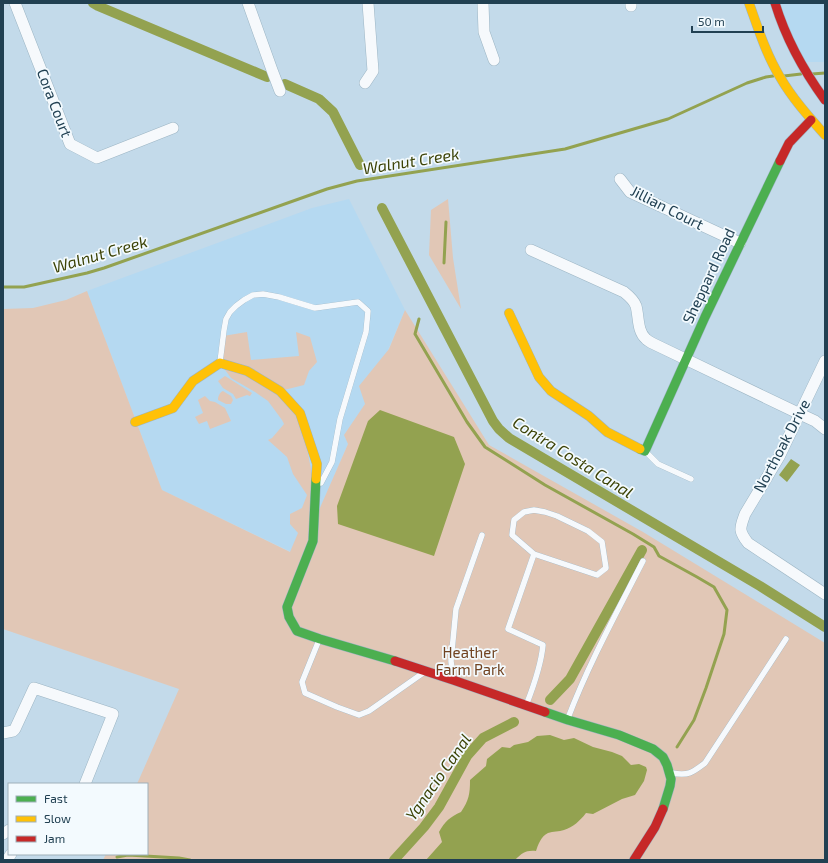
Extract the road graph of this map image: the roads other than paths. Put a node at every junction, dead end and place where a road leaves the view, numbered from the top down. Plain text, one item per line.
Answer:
1 (15, 3) edge
2 (248, 3) edge
3 (368, 3) edge
4 (482, 3) edge
5 (749, 3) edge
6 (775, 3) edge
7 (494, 60) dead end
8 (365, 83) dead end
9 (278, 86) dead end
10 (825, 100) edge
11 (811, 120) junction
12 (172, 128) dead end
13 (825, 135) edge
14 (620, 179) dead end
15 (740, 243) junction
16 (531, 250) dead end
17 (509, 313) dead end
18 (686, 359) junction
19 (825, 361) edge
20 (220, 363) junction
21 (800, 414) junction
22 (134, 422) dead end
23 (825, 429) edge
24 (644, 451) junction
25 (691, 479) dead end
26 (315, 496) junction
27 (482, 535) dead end
28 (534, 554) junction
29 (643, 561) dead end
30 (825, 594) edge
31 (320, 639) junction
32 (786, 639) dead end
33 (425, 672) junction
34 (453, 680) junction
35 (526, 706) junction
36 (568, 720) junction
37 (3, 734) edge
38 (669, 772) junction
39 (85, 783) edge
40 (634, 860) edge

1 - 12 street, Cora Court
2 - 9 street
3 - 8 street
4 - 7 street
5 - 11 street
6 - 10 street
11 - 13 street
11 - 15 street, Sheppard Road
14 - 15 street, Jillian Court
15 - 18 street, Sheppard Road
16 - 18 street
17 - 24 street
18 - 21 street
18 - 24 street, Sheppard Road
19 - 21 street, Northoak Drive
20 - 22 street
20 - 26 street
20 - 26 lane
21 - 23 street
21 - 30 street, Northoak Drive
24 - 25 lane
26 - 31 street
27 - 34 lane
28 - 28 lane
28 - 35 lane
29 - 36 lane
31 - 33 street
31 - 33 lane
32 - 38 lane
33 - 34 street
34 - 35 street
35 - 36 street
36 - 38 street
37 - 39 street
38 - 40 street

